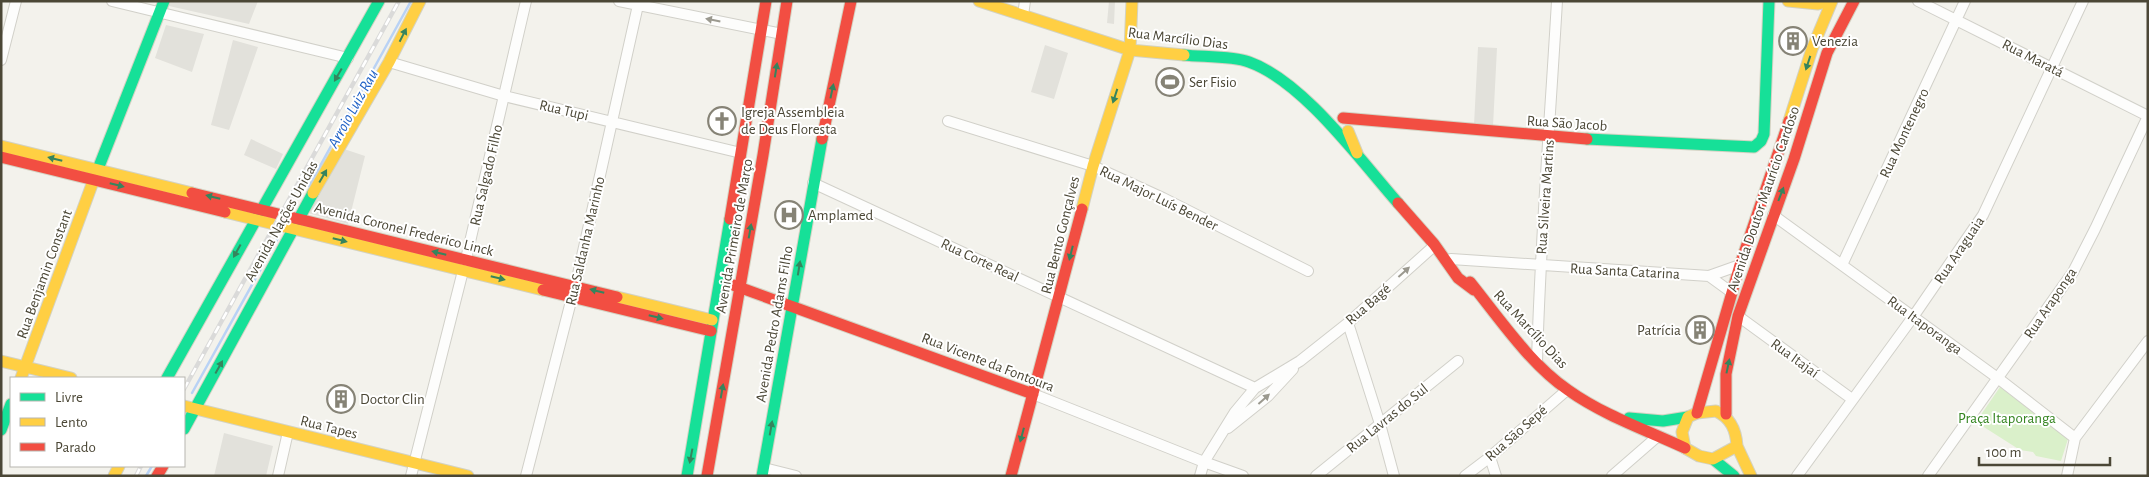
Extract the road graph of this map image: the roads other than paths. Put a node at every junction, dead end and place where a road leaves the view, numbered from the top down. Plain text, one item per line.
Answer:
1 (16, 1) edge
2 (112, 1) edge
3 (164, 1) edge
4 (379, 1) edge
5 (420, 1) edge
6 (526, 1) edge
7 (620, 1) edge
8 (766, 1) edge
9 (788, 1) edge
10 (851, 1) edge
11 (979, 1) edge
12 (1025, 1) edge
13 (1132, 1) edge
14 (1557, 1) edge
15 (1769, 1) edge
16 (1788, 1) edge
17 (1832, 1) edge
18 (1854, 1) edge
19 (1918, 1) edge
20 (1965, 1) edge
21 (2083, 1) edge
22 (1818, 4) junction
23 (638, 5) junction
24 (160, 13) junction
25 (1023, 15) junction
26 (1957, 20) junction
27 (1823, 25) junction
28 (760, 30) junction
29 (782, 34) junction
30 (1130, 50) junction
31 (348, 58) junction
32 (1, 60) edge
33 (389, 62) junction
34 (2052, 68) junction
35 (504, 96) junction
36 (1309, 102) junction
37 (2148, 116) edge
38 (1341, 118) junction
39 (948, 121) dead end
40 (613, 122) junction
41 (1375, 123) junction
42 (1348, 130) junction
43 (1334, 132) junction
44 (1550, 137) junction
45 (1, 146) edge
46 (741, 153) junction
47 (1, 157) edge
48 (1360, 161) junction
49 (1093, 166) junction
50 (96, 174) junction
51 (813, 183) junction
52 (258, 213) junction
53 (1773, 216) junction
54 (296, 223) junction
55 (1434, 246) junction
56 (1451, 259) junction
57 (1842, 264) junction
58 (465, 265) junction
59 (1540, 265) junction
60 (1740, 265) junction
61 (1308, 271) dead end
62 (1709, 276) junction
63 (720, 281) junction
64 (740, 288) junction
65 (1474, 290) junction
66 (574, 291) junction
67 (1731, 292) junction
68 (1060, 296) junction
69 (792, 305) junction
70 (1738, 316) junction
71 (1913, 316) junction
72 (1348, 323) junction
73 (712, 326) junction
74 (2148, 340) edge
75 (1, 361) edge
76 (1300, 361) junction
77 (1458, 361) dead end
78 (1537, 363) junction
79 (23, 373) edge
80 (61, 377) edge
81 (168, 377) edge
82 (1999, 379) junction
83 (1255, 388) junction
84 (1567, 390) junction
85 (1033, 394) junction
86 (1852, 399) junction
87 (10, 407) edge
88 (190, 408) edge
89 (1726, 414) junction
90 (1692, 415) junction
91 (1618, 417) junction
92 (1380, 424) junction
93 (185, 426) edge
94 (1, 430) edge
95 (1226, 430) junction
96 (288, 432) junction
97 (1658, 436) junction
98 (2075, 438) junction
99 (1736, 446) junction
100 (1685, 448) junction
101 (1490, 457) junction
102 (1713, 459) junction
103 (1204, 462) junction
104 (414, 463) junction
105 (763, 472) edge
106 (1731, 475) edge
107 (1752, 475) edge
108 (278, 476) edge
109 (411, 476) edge
110 (468, 476) edge
111 (526, 476) edge
112 (687, 476) edge
113 (706, 476) edge
114 (796, 476) edge
115 (1011, 476) edge
116 (1200, 476) edge
117 (1243, 476) edge
118 (1316, 476) edge
119 (1394, 476) edge
120 (1465, 476) edge
121 (1496, 476) edge
122 (1612, 476) edge
123 (1797, 476) edge
124 (1928, 476) edge
125 (2067, 476) edge

1 - 32 street
2 - 24 street
3 - 24 main road, Rua Benjamin Constant
4 - 31 main road, Avenida Nações Unidas
33 -> 5 main road, Avenida Nações Unidas
6 - 35 street, Rua Salgado Filho
7 - 23 street
8 - 28 main road, Avenida Primeiro de Março
9 - 29 main road, Avenida Primeiro de Março
51 -> 10 main road, Avenida Pedro Adams Filho
11 - 25 main road, Rua Marcílio Dias
12 - 25 street
13 - 30 main road, Rua Bento Gonçalves
14 - 44 street, Rua Silveira Martins
15 - 44 main road, Rua São Jacob
16 - 22 main road
17 - 22 main road
17 - 27 main road, Avenida Doutor Maurício Cardoso
53 -> 18 main road, Avenida Doutor Maurício Cardoso
19 - 26 street, Rua Maratá
20 - 26 street, Rua Montenegro
21 - 34 street, Rua Araguaia
22 - 27 main road
28 -> 23 street
23 - 40 street, Rua Saldanha Marinho
24 - 31 street
24 - 50 main road, Rua Benjamin Constant
25 - 30 main road, Rua Marcílio Dias
26 - 34 street, Rua Maratá
26 - 57 street, Rua Montenegro
27 -> 60 main road, Avenida Doutor Maurício Cardoso
28 - 29 street
28 - 46 main road, Avenida Primeiro de Março
64 -> 29 main road, Avenida Primeiro de Março
30 - 36 main road, Rua Marcílio Dias
30 -> 49 main road, Rua Bento Gonçalves
31 -> 52 main road, Avenida Nações Unidas
33 - 35 street, Rua Tupi
54 -> 33 main road, Avenida Nações Unidas
34 - 37 street, Rua Maratá
34 - 71 street, Rua Araguaia
35 - 40 street, Rua Tupi
35 - 58 street, Rua Salgado Filho
36 - 38 main road, Rua Marcílio Dias
36 - 43 main road, Rua Marcílio Dias
37 - 82 street, Rua Araponga
38 - 41 main road, Rua São Jacob
38 - 42 main road, Rua Marcílio Dias
38 - 43 main road
39 - 49 street, Rua Major Luís Bender
40 - 46 street, Rua Tupi
40 - 66 street, Rua Saldanha Marinho
41 - 42 main road, Rua São Jacob
41 - 44 main road, Rua São Jacob
42 - 43 main road
42 - 48 main road, Rua Marcílio Dias
43 - 48 main road, Rua Marcílio Dias
44 - 59 street, Rua Silveira Martins
50 -> 45 main road, Avenida Coronel Frederico Linck
46 - 63 main road, Avenida Primeiro de Março
47 - 50 main road, Avenida Coronel Frederico Linck
48 - 55 main road, Rua Marcílio Dias
49 - 61 street, Rua Major Luís Bender
49 -> 68 main road, Rua Bento Gonçalves
50 - 52 main road, Avenida Coronel Frederico Linck
50 - 79 main road, Rua Benjamin Constant
51 - 68 street, Rua Corte Real
69 -> 51 main road, Avenida Pedro Adams Filho
52 - 54 main road, Avenida Coronel Frederico Linck
52 -> 81 main road, Avenida Nações Unidas
53 - 57 street, Rua Itaporanga
53 - 70 main road, Avenida Doutor Maurício Cardoso
54 - 58 main road, Avenida Coronel Frederico Linck
88 -> 54 main road, Avenida Nações Unidas
55 - 56 main road, Rua Marcílio Dias
55 - 65 main road, Rua Marcílio Dias
72 -> 55 street, Rua Bagé
56 - 59 street, Rua Santa Catarina
56 - 65 main road, Rua Marcílio Dias
57 - 71 street, Rua Itaporanga
58 - 66 main road, Avenida Coronel Frederico Linck
58 - 104 street, Rua Salgado Filho
59 - 62 street, Rua Santa Catarina
59 - 78 street, Rua Silveira Martins
60 - 62 street, Rua Santa Catarina
60 - 67 main road, Avenida Doutor Maurício Cardoso
62 - 67 street
63 - 64 main road, Rua Vicente da Fontoura
63 - 73 main road, Avenida Primeiro de Março
64 - 69 main road, Rua Vicente da Fontoura
113 -> 64 main road, Avenida Primeiro de Março
65 - 78 main road, Rua Marcílio Dias
66 - 73 main road, Avenida Coronel Frederico Linck
66 - 111 street, Rua Saldanha Marinho
67 - 90 main road, Avenida Doutor Maurício Cardoso
68 - 83 street, Rua Corte Real
68 - 85 main road, Rua Bento Gonçalves
69 - 85 main road, Rua Vicente da Fontoura
105 -> 69 main road, Avenida Pedro Adams Filho
70 - 86 street, Rua Itajaí
89 -> 70 main road, Avenida Doutor Maurício Cardoso
71 - 82 street, Rua Itaporanga
71 - 86 street, Rua Araguaia
72 - 76 street, Rua Bagé
72 - 92 street
73 -> 112 main road, Avenida Primeiro de Março
74 - 98 street
75 - 79 main road
76 - 83 street, Rua Bagé
95 -> 76 street, Rua Bagé
77 - 92 street, Rua Lavras do Sul
78 - 84 main road, Rua Marcílio Dias
79 - 80 main road
82 - 98 street, Rua Itaporanga
82 - 124 street, Rua Araponga
83 - 95 street, Rua Bagé
84 - 91 main road, Rua Marcílio Dias
84 - 101 street, Rua São Sepé
85 - 103 street, Rua Vicente da Fontoura
85 -> 115 main road, Rua Bento Gonçalves
86 - 123 street, Rua Araguaia
87 - 94 main road
88 - 93 main road, Avenida Nações Unidas
88 - 96 main road, Rua Tapes
89 - 90 main road
89 - 99 main road
90 - 91 main road, Rua Marcílio Dias
90 - 100 main road
91 - 97 main road, Rua Marcílio Dias
92 - 118 street, Rua Lavras do Sul
92 - 119 street
95 - 103 street, Rua Bagé
96 - 104 main road, Rua Tapes
96 - 108 street
97 - 100 main road, Rua Marcílio Dias
97 - 122 street
98 - 125 street
99 - 102 main road
99 - 107 main road
100 - 102 main road
101 - 120 street, Rua São Sepé
101 - 121 street
102 - 106 main road
103 - 116 street, Rua Bagé
103 - 117 street, Rua Vicente da Fontoura
104 - 109 street, Rua Salgado Filho
104 - 110 main road, Rua Tapes
105 - 114 street
106 - 107 main road

